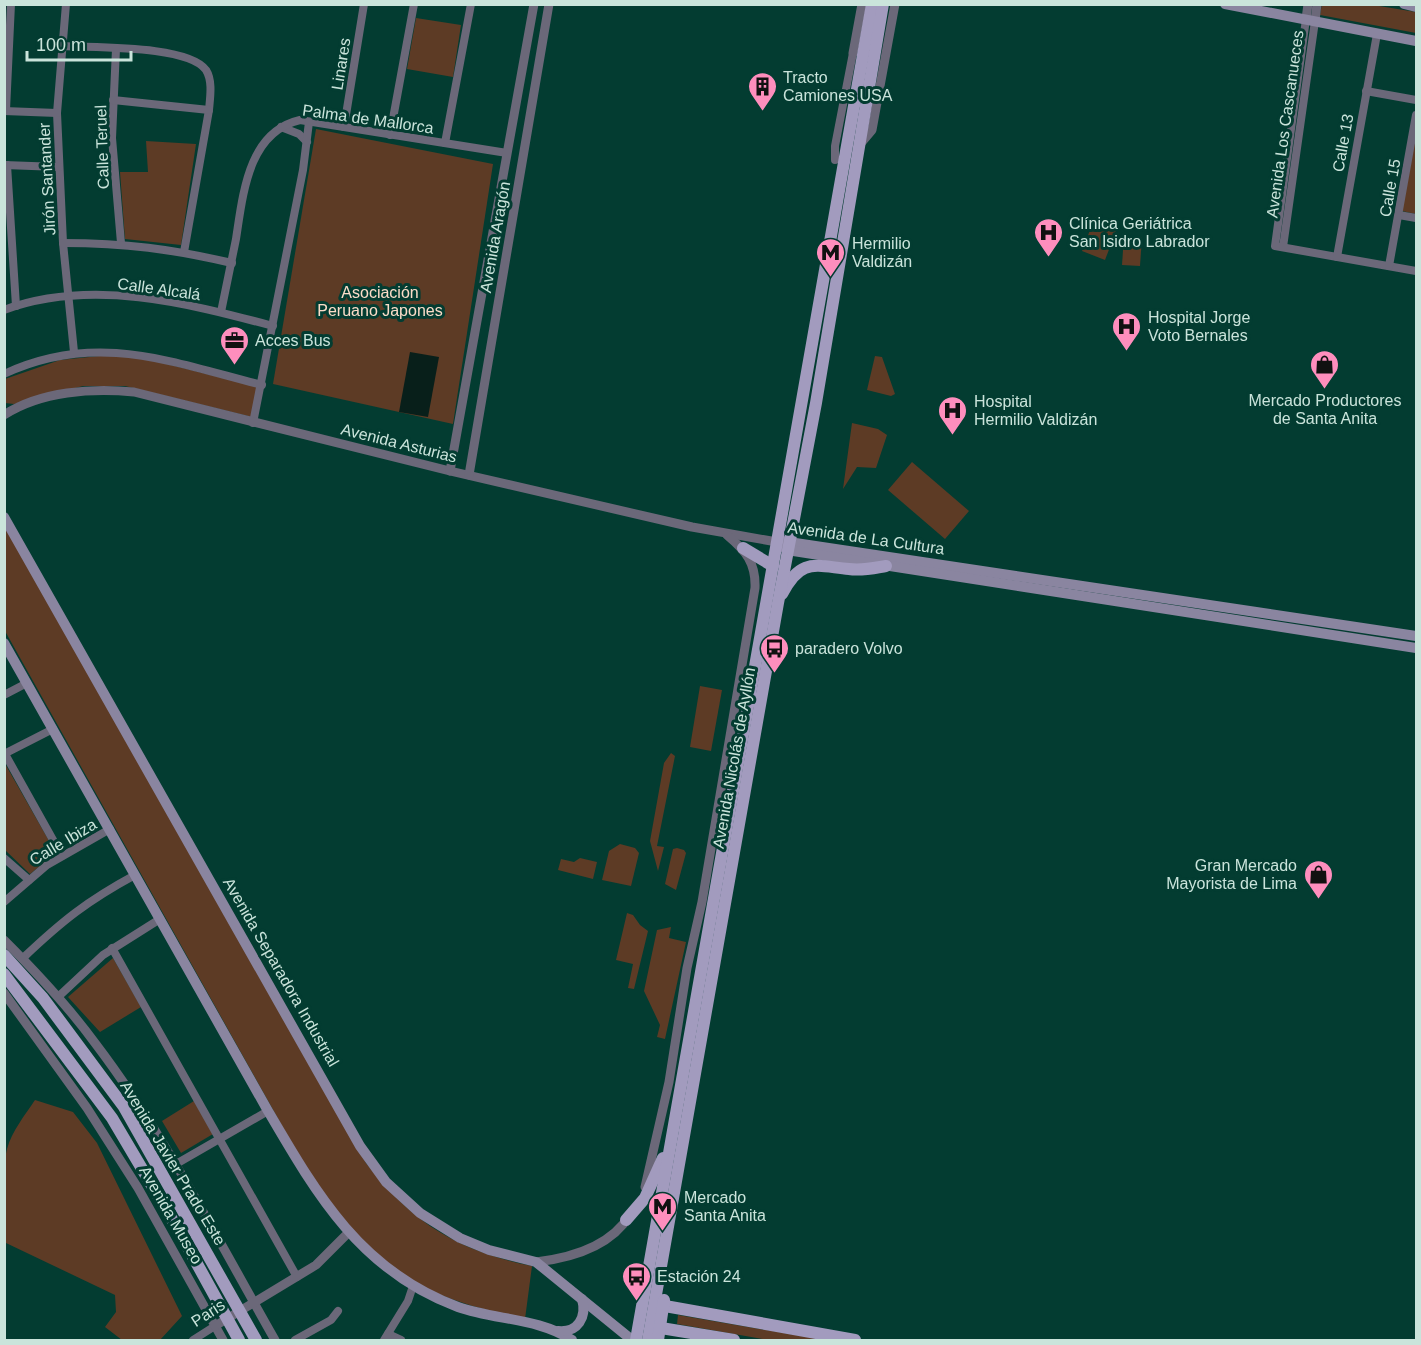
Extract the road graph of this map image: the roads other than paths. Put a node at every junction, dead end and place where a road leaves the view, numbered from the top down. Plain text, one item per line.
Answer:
1 (66, 4) edge
2 (364, 4) edge
3 (414, 4) edge
4 (471, 4) edge
5 (534, 4) edge
6 (549, 4) edge
7 (862, 4) edge
8 (872, 4) edge
9 (883, 4) edge
10 (895, 4) edge
11 (1225, 4) edge
12 (1308, 4) edge
13 (1317, 4) edge
14 (1404, 4) edge
15 (4, 5) edge
16 (11, 5) edge
17 (1416, 7) edge
18 (1307, 20) junction
19 (879, 32) junction
20 (1377, 34) junction
21 (1416, 41) edge
22 (63, 46) junction
23 (116, 49) junction
24 (853, 52) joint
25 (1366, 91) junction
26 (113, 100) junction
27 (1416, 100) edge
28 (209, 110) junction
29 (5, 111) edge
30 (57, 113) junction
31 (1416, 115) edge
32 (309, 122) junction
33 (281, 127) junction
34 (344, 127) junction
35 (390, 135) junction
36 (307, 142) junction
37 (445, 143) junction
38 (861, 143) junction
39 (507, 153) junction
40 (840, 161) junction
41 (6, 165) edge
42 (60, 167) junction
43 (1398, 215) junction
44 (1416, 218) edge
45 (63, 243) junction
46 (121, 243) junction
47 (184, 252) junction
48 (1336, 257) junction
49 (232, 263) junction
50 (1389, 266) junction
51 (1416, 271) edge
52 (68, 297) junction
53 (16, 306) junction
54 (4, 310) edge
55 (221, 312) junction
56 (273, 326) junction
57 (74, 352) junction
58 (4, 374) edge
59 (262, 385) junction
60 (4, 408) edge
61 (16, 409) junction
62 (4, 415) edge
63 (253, 423) junction
64 (450, 471) junction
65 (469, 475) junction
66 (4, 517) edge
67 (728, 535) junction
68 (784, 544) junction
69 (743, 548) junction
70 (773, 566) junction
71 (886, 566) junction
72 (1045, 586) junction
73 (778, 603) junction
74 (1416, 636) edge
75 (4, 643) edge
76 (1416, 648) edge
77 (27, 683) junction
78 (4, 695) edge
79 (53, 729) junction
80 (5, 754) edge
81 (110, 830) junction
82 (62, 856) junction
83 (4, 858) edge
84 (135, 875) junction
85 (29, 880) junction
86 (4, 902) edge
87 (160, 919) junction
88 (4, 940) edge
89 (112, 948) junction
90 (4, 955) edge
91 (23, 958) junction
92 (4, 974) edge
93 (4, 993) edge
94 (58, 997) junction
95 (268, 1111) junction
96 (673, 1131) junction
97 (220, 1138) junction
98 (176, 1164) junction
99 (626, 1220) junction
100 (195, 1230) junction
101 (180, 1233) junction
102 (348, 1233) junction
103 (536, 1262) junction
104 (661, 1275) junction
105 (297, 1277) junction
106 (413, 1286) junction
107 (582, 1299) junction
108 (253, 1302) junction
109 (665, 1306) junction
110 (240, 1311) junction
111 (338, 1311) dead end
112 (227, 1318) junction
113 (215, 1326) junction
114 (661, 1328) junction
115 (557, 1331) junction
116 (253, 1335) edge
117 (386, 1337) edge
118 (238, 1339) edge
119 (193, 1341) edge
120 (223, 1341) edge
121 (275, 1341) edge
122 (295, 1341) edge
123 (401, 1341) edge
124 (572, 1341) edge
125 (634, 1341) edge
126 (648, 1341) edge
127 (658, 1341) edge
128 (734, 1341) edge
129 (855, 1341) edge

1 - 22 street, Jirón Santander
2 - 34 street, Linares
3 - 35 street
4 - 37 street
5 - 39 street, Avenida Aragón
6 - 65 street, Avenida Aragón
7 - 24 street, Avenida Nicolás de Ayllón
8 - 19 main road, Avenida Nicolás de Ayllón
9 - 19 main road, Avenida Nicolás de Ayllón
10 - 19 street, Avenida Nicolás de Ayllón
11 - 18 main road
12 - 18 street, Avenida Los Cascanueces
13 - 18 street, Avenida Los Cascanueces
14 - 17 main road
15 - 16 street
16 - 29 street
18 - 20 main road
18 - 48 street, Avenida Los Cascanueces
19 - 38 main road, Avenida Nicolás de Ayllón
19 - 38 street, Avenida Nicolás de Ayllón
19 - 40 main road, Avenida Nicolás de Ayllón
20 - 21 main road
20 - 25 street, Calle 13
22 - 23 street
22 - 30 street, Jirón Santander
23 - 26 street, Calle Teruel
23 - 28 street
24 - 40 street, Avenida Nicolás de Ayllón
25 - 27 street
25 - 48 street, Calle 13
26 - 28 street
26 - 46 street, Calle Teruel
28 - 47 street
29 - 30 street
30 - 42 street, Jirón Santander
31 - 43 street, Calle 15
32 - 33 street, Palma de Mallorca
32 - 34 street, Palma de Mallorca
32 - 36 street
33 - 36 street
33 - 49 street, Palma de Mallorca
34 - 35 street, Palma de Mallorca
35 - 37 street, Palma de Mallorca
36 - 56 street
37 - 39 street, Palma de Mallorca
38 - 68 main road, Avenida Nicolás de Ayllón
39 - 64 street, Avenida Aragón
40 - 68 main road, Avenida Nicolás de Ayllón
41 - 42 street
41 - 53 street
42 - 45 street, Jirón Santander
43 - 44 street
43 - 50 street, Calle 15
45 - 46 street
45 - 52 street, Jirón Santander
46 - 47 street
47 - 49 street
48 - 50 street
49 - 55 street, Palma de Mallorca
50 - 51 street
52 - 53 street, Calle Alcalá
52 - 55 street, Calle Alcalá
52 - 57 street, Jirón Santander
53 - 54 street, Calle Alcalá
55 - 56 street, Calle Alcalá
56 - 59 street
57 - 58 street
57 - 59 street
59 - 63 street
60 - 61 street, Avenida Asturias
61 - 62 street, Avenida Asturias
61 - 63 street, Avenida Asturias
63 - 64 street, Avenida Asturias
64 - 65 street, Avenida Asturias
65 - 67 street, Avenida Asturias
66 - 103 main road, Avenida Separadora Industrial
67 - 68 street, Avenida Asturias
67 - 69 street
68 - 70 main road, Avenida Nicolás de Ayllón
68 - 71 main road, Avenida de La Cultura
68 - 72 main road, Avenida de La Cultura
68 - 73 main road, Avenida Nicolás de Ayllón
69 - 70 main road
69 - 99 street, Avenida Nicolás de Ayllón
70 - 96 main road, Avenida Nicolás de Ayllón
71 - 72 main road, Avenida de La Cultura
71 - 73 main road
72 - 74 main road, Avenida de La Cultura
72 - 76 main road, Avenida de La Cultura
73 - 104 main road, Avenida Nicolás de Ayllón
75 - 77 main road
77 - 78 street
77 - 79 main road
79 - 80 street
79 - 81 main road
80 - 82 street
81 - 82 street, Calle Ibiza
81 - 84 main road
82 - 85 street, Calle Ibiza
83 - 85 street
84 - 87 main road
84 - 91 street
85 - 86 street, Calle Ibiza
87 - 89 street
87 - 95 main road
88 - 91 street
89 - 94 street
89 - 97 street
90 - 100 main road, Avenida Javier Prado Este
91 - 94 street
92 - 101 main road, Avenida Javier Prado Este
93 - 113 street, Avenida Museo
94 - 98 street
95 - 97 street
95 - 102 main road
96 - 99 main road
96 - 125 main road, Avenida Nicolás de Ayllón
97 - 98 street
97 - 105 street
98 - 108 street
99 - 103 street, Avenida Nicolás de Ayllón
100 - 101 main road
100 - 110 main road, Avenida Javier Prado Este
101 - 112 main road, Avenida Javier Prado Este
102 - 105 street, Paris
102 - 106 main road
103 - 107 main road, Avenida Separadora Industrial
104 - 109 main road
104 - 126 main road, Avenida Nicolás de Ayllón
105 - 108 street, Paris
106 - 115 main road
106 - 117 street
107 - 115 main road
107 - 125 main road, Avenida Separadora Industrial
108 - 110 street, Paris
108 - 121 street
109 - 114 main road
109 - 129 main road
110 - 112 street, Paris
110 - 116 main road, Avenida Javier Prado Este
111 - 122 street
112 - 113 street, Paris
112 - 118 main road, Avenida Javier Prado Este
113 - 119 street, Paris
113 - 120 street, Avenida Museo
114 - 127 main road
114 - 128 main road
115 - 124 main road
116 - 118 main road
117 - 123 street

